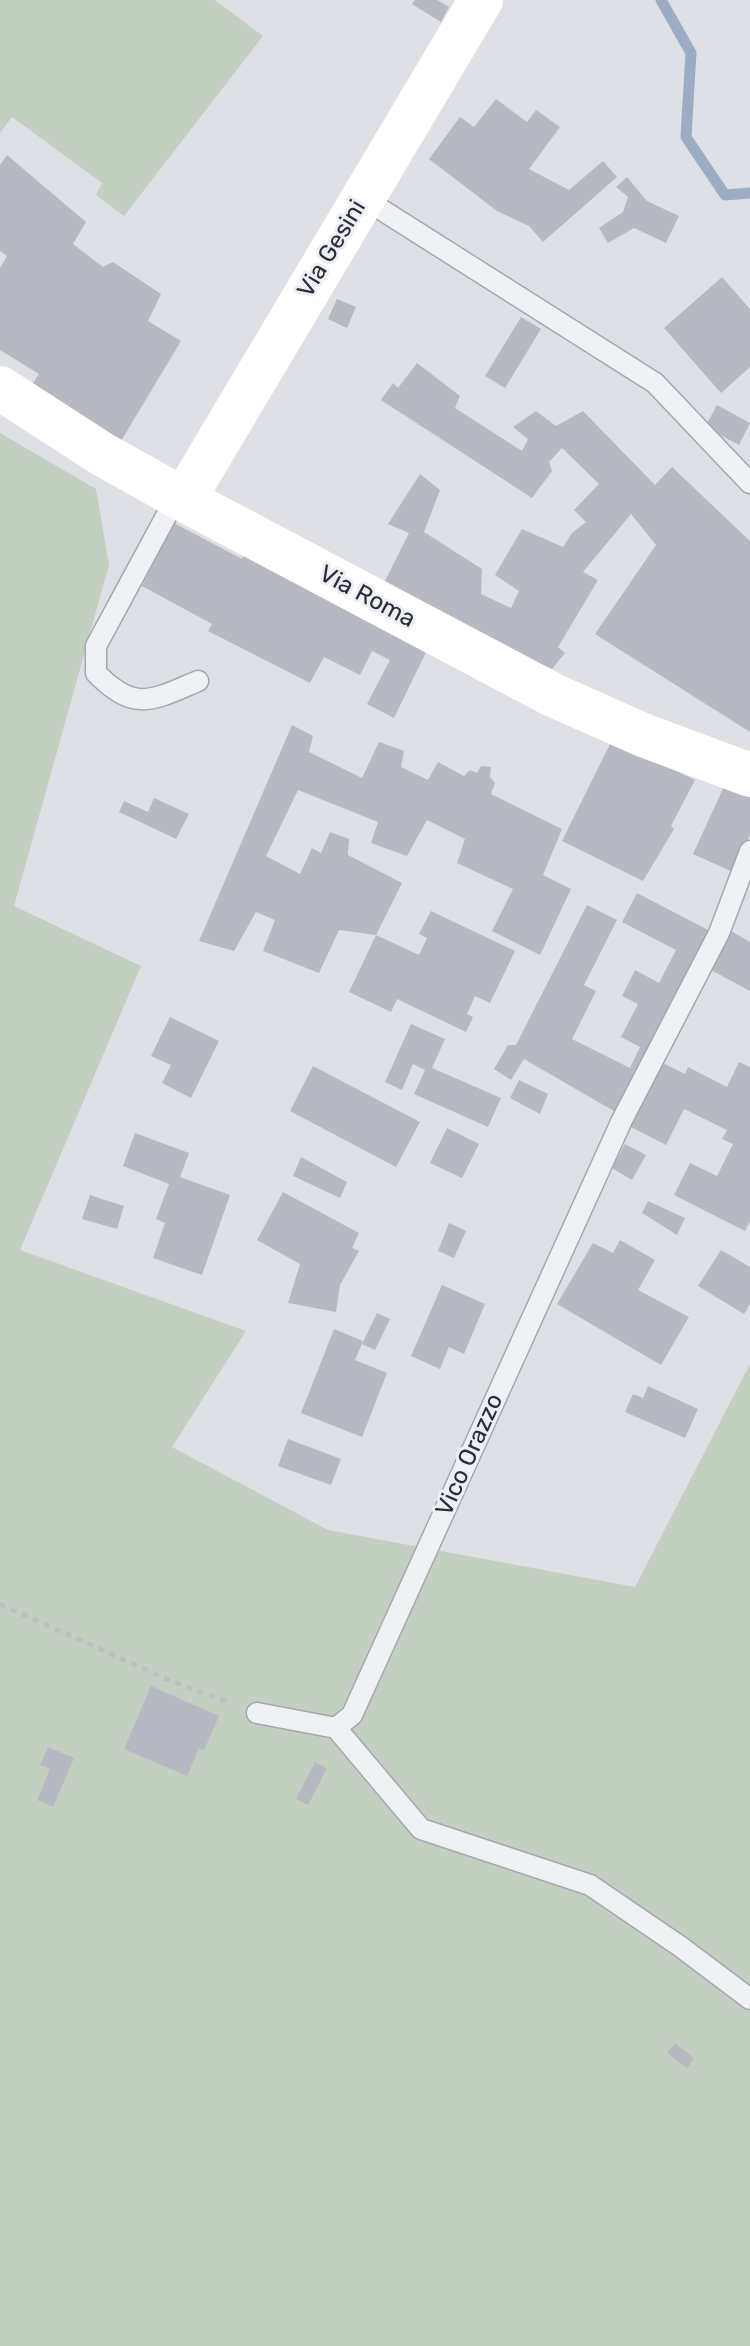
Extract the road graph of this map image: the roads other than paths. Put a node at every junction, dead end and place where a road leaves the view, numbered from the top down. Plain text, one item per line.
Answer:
1 (480, 1) edge
2 (363, 198) junction
3 (0, 388) edge
4 (750, 483) edge
5 (181, 498) junction
6 (198, 681) dead end
7 (750, 775) edge
8 (750, 851) edge
9 (257, 1713) road end
10 (336, 1728) junction
11 (750, 1999) edge

1 - 2 street, Via Gesini
2 - 4 lane
2 - 5 street, Via Gesini
3 - 5 street, Via Roma
5 - 6 lane
5 - 7 street, Via Roma
8 - 10 lane, Vico Orazzo
9 - 10 lane
10 - 11 lane

